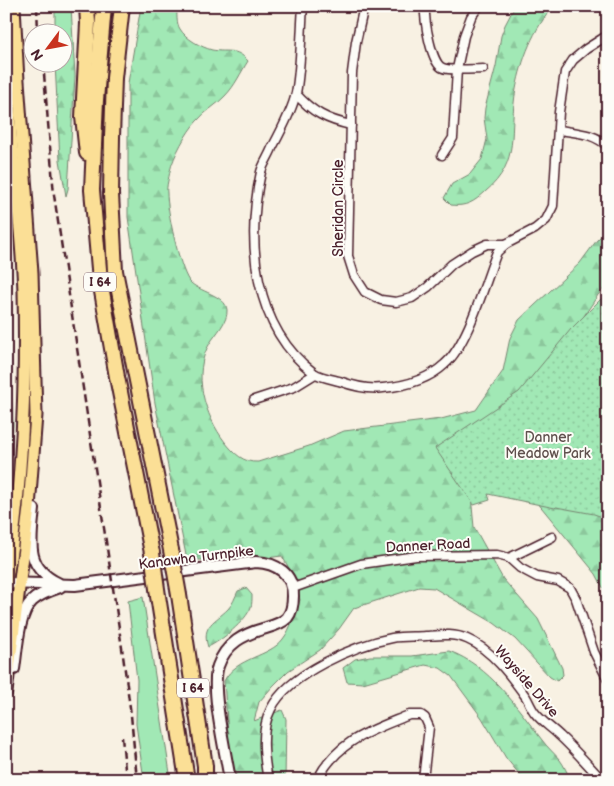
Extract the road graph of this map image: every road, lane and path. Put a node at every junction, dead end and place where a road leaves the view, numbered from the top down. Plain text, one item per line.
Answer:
1 (14, 6) edge
2 (87, 6) edge
3 (104, 6) edge
4 (122, 6) edge
5 (130, 6) edge
6 (303, 6) edge
7 (364, 6) edge
8 (425, 6) edge
9 (479, 6) edge
10 (608, 35) edge
11 (6, 61) edge
12 (457, 69) junction
13 (483, 69) dead end
14 (114, 78) junction
15 (296, 94) junction
16 (351, 125) junction
17 (559, 130) junction
18 (608, 147) edge
19 (442, 155) dead end
20 (92, 190) junction
21 (506, 244) junction
22 (315, 374) junction
23 (254, 400) dead end
24 (32, 468) junction
25 (552, 538) dead end
26 (509, 558) junction
27 (6, 583) edge
28 (20, 583) junction
29 (63, 585) junction
30 (293, 588) junction
31 (608, 680) edge
32 (6, 692) edge
33 (6, 697) edge
34 (187, 780) edge
35 (205, 780) edge
36 (230, 780) edge
37 (268, 780) edge
38 (317, 780) edge
39 (423, 780) edge
40 (602, 780) edge

1 - 24 main road
2 - 20 highway
3 - 20 highway, I 64
4 - 14 highway, I 64
5 - 14 highway
6 - 15 street
7 - 16 street, Sheridan Circle
8 - 12 street
9 - 12 street
10 - 17 street, Sheridan Circle
11 - 27 main road
12 - 13 street
12 - 19 street
14 - 35 highway, I 64, bridge
15 - 16 street
15 - 22 street
16 - 21 street, Sheridan Circle
17 - 18 street
17 - 21 street, Sheridan Circle
20 - 34 highway, I 64, bridge
21 - 22 street
22 - 23 street
24 - 28 main road
24 - 29 main road
25 - 26 street
26 - 30 street, Danner Road
26 - 31 street
27 - 28 main road, Kanawha Turnpike
28 - 29 main road, Kanawha Turnpike
28 - 32 main road
29 - 30 main road, Kanawha Turnpike
29 - 33 main road
30 - 36 main road
37 - 40 street, Wayside Drive
38 - 39 street

